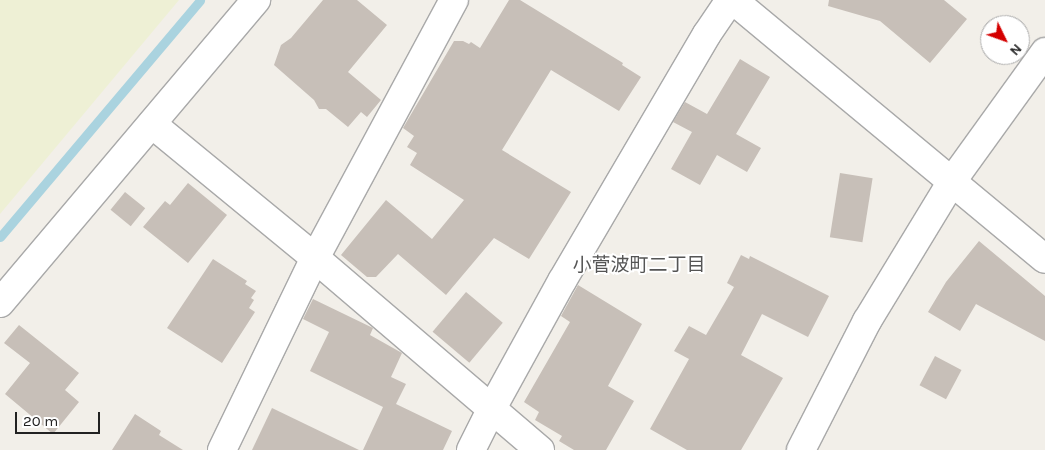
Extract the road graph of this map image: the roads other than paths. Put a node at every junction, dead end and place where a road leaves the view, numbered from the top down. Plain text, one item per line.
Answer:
1 (256, 0) edge
2 (454, 0) edge
3 (732, 0) edge
4 (1045, 52) edge
5 (152, 124) junction
6 (952, 181) junction
7 (315, 258) junction
8 (1045, 259) edge
9 (0, 303) edge
10 (491, 410) junction
11 (222, 450) edge
12 (472, 450) edge
13 (540, 450) edge
14 (801, 450) edge

1 - 5 street
2 - 7 street
3 - 6 street
3 - 10 street
4 - 6 street
5 - 7 street
5 - 9 street
6 - 8 street
6 - 14 street
7 - 10 street
7 - 11 street
10 - 12 street
10 - 13 street

